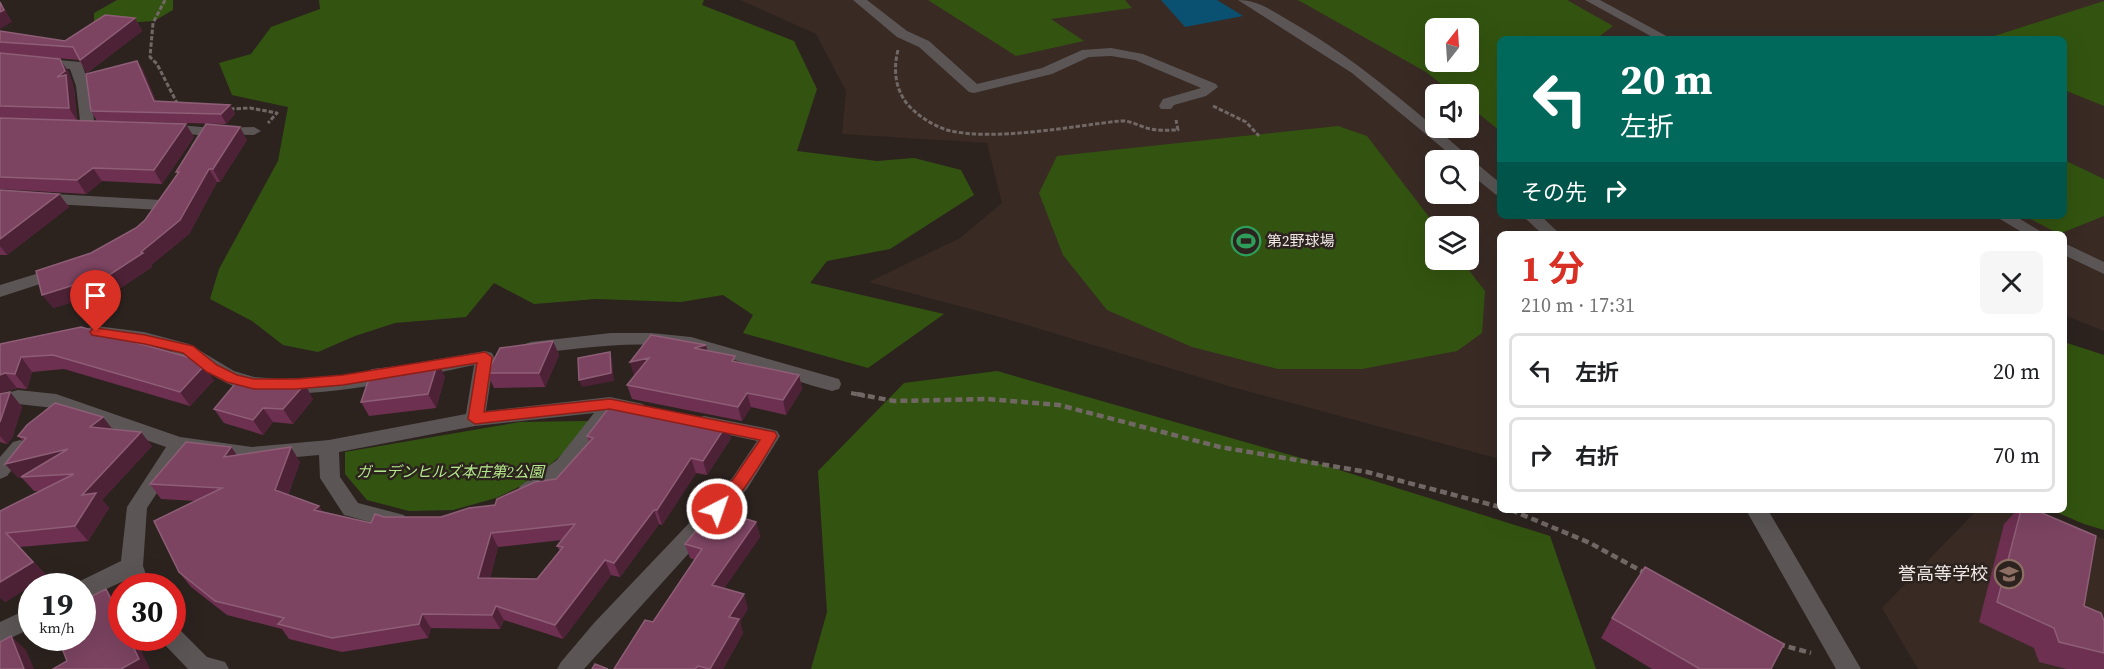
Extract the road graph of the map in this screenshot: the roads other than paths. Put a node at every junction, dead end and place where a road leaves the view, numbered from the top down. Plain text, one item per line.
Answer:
1 (859, 0) edge
2 (1244, 0) edge
3 (1592, 0) edge
4 (1660, 36) edge
5 (0, 59) edge
6 (1166, 106) road end
7 (88, 128) edge
8 (156, 128) edge
9 (208, 131) junction
10 (254, 131) road end
11 (1453, 150) edge
12 (190, 159) edge
13 (1479, 173) edge
14 (1497, 188) edge
15 (0, 196) edge
16 (1534, 219) edge
17 (2009, 219) edge
18 (150, 220) edge
19 (1548, 231) edge
20 (2031, 231) edge
21 (2067, 250) edge
22 (74, 267) edge
23 (2104, 269) edge
24 (0, 280) edge
25 (24, 282) junction
26 (0, 291) edge
27 (63, 339) edge
28 (485, 357) junction
29 (832, 384) road end
30 (56, 400) junction
31 (0, 402) edge
32 (610, 404) junction
33 (656, 413) edge
34 (42, 418) edge
35 (475, 419) junction
36 (690, 420) edge
37 (28, 436) edge
38 (179, 444) junction
39 (329, 447) junction
40 (0, 471) edge
41 (506, 501) edge
42 (1759, 513) edge
43 (415, 521) edge
44 (136, 573) edge
45 (18, 624) edge
46 (0, 633) edge
47 (186, 650) edge
48 (1847, 665) edge
49 (205, 668) edge
50 (569, 669) edge

1 - 6 street
2 - 11 street
3 - 4 street
5 - 7 street
8 - 9 street
9 - 10 street
9 - 12 street
13 - 14 street
15 - 18 street
16 - 19 street
17 - 20 street
21 - 23 street
22 - 25 street
24 - 25 street
25 - 26 street
27 - 28 street
28 - 29 street
28 - 35 street
30 - 31 street
30 - 34 street
30 - 38 street
32 - 33 street
32 - 35 street
32 - 41 street
35 - 39 street
36 - 50 street
37 - 40 street
38 - 39 street
38 - 44 street
39 - 43 street
42 - 48 street
45 - 46 street
47 - 49 street

